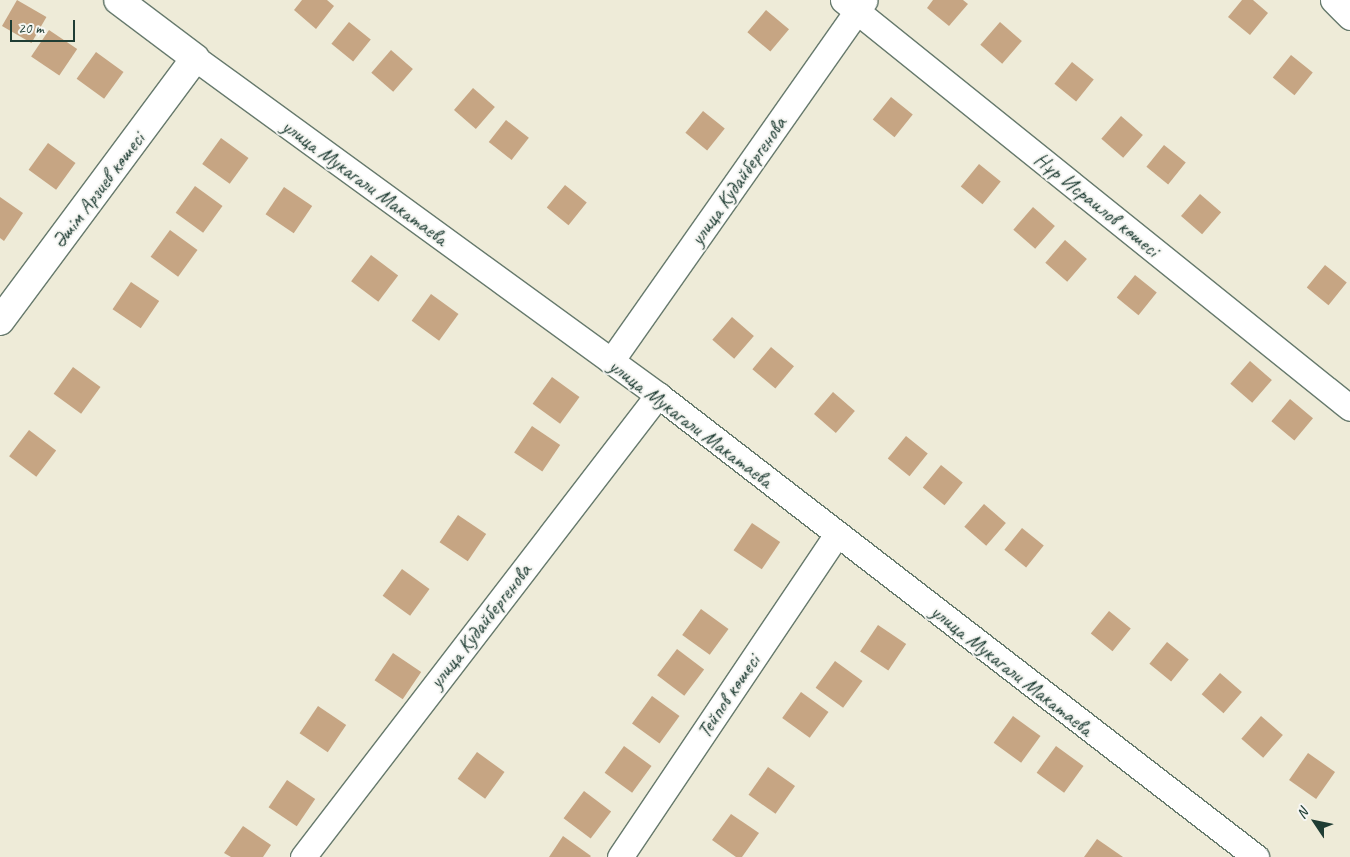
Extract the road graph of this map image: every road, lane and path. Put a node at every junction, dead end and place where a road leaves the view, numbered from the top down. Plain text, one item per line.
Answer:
1 (118, 0) edge
2 (1333, 0) edge
3 (855, 4) edge
4 (1350, 17) edge
5 (195, 58) junction
6 (0, 321) edge
7 (611, 361) junction
8 (658, 395) junction
9 (1350, 408) edge
10 (836, 535) junction
11 (303, 857) edge
12 (620, 857) edge
13 (1256, 857) edge

1 - 5 street, улица Мукагали Макатаева
2 - 4 street
3 - 7 street, улица Кудайбергенова
3 - 9 street, Нұр Исраилов көшесі
5 - 6 street, Әшім Арзиев көшесі
5 - 7 street, улица Мукагали Макатаева
7 - 8 street, улица Мукагали Макатаева
8 - 10 street, улица Мукагали Макатаева
8 - 11 street, улица Кудайбергенова
10 - 12 street, Тейпов көшесі
10 - 13 street, улица Мукагали Макатаева

